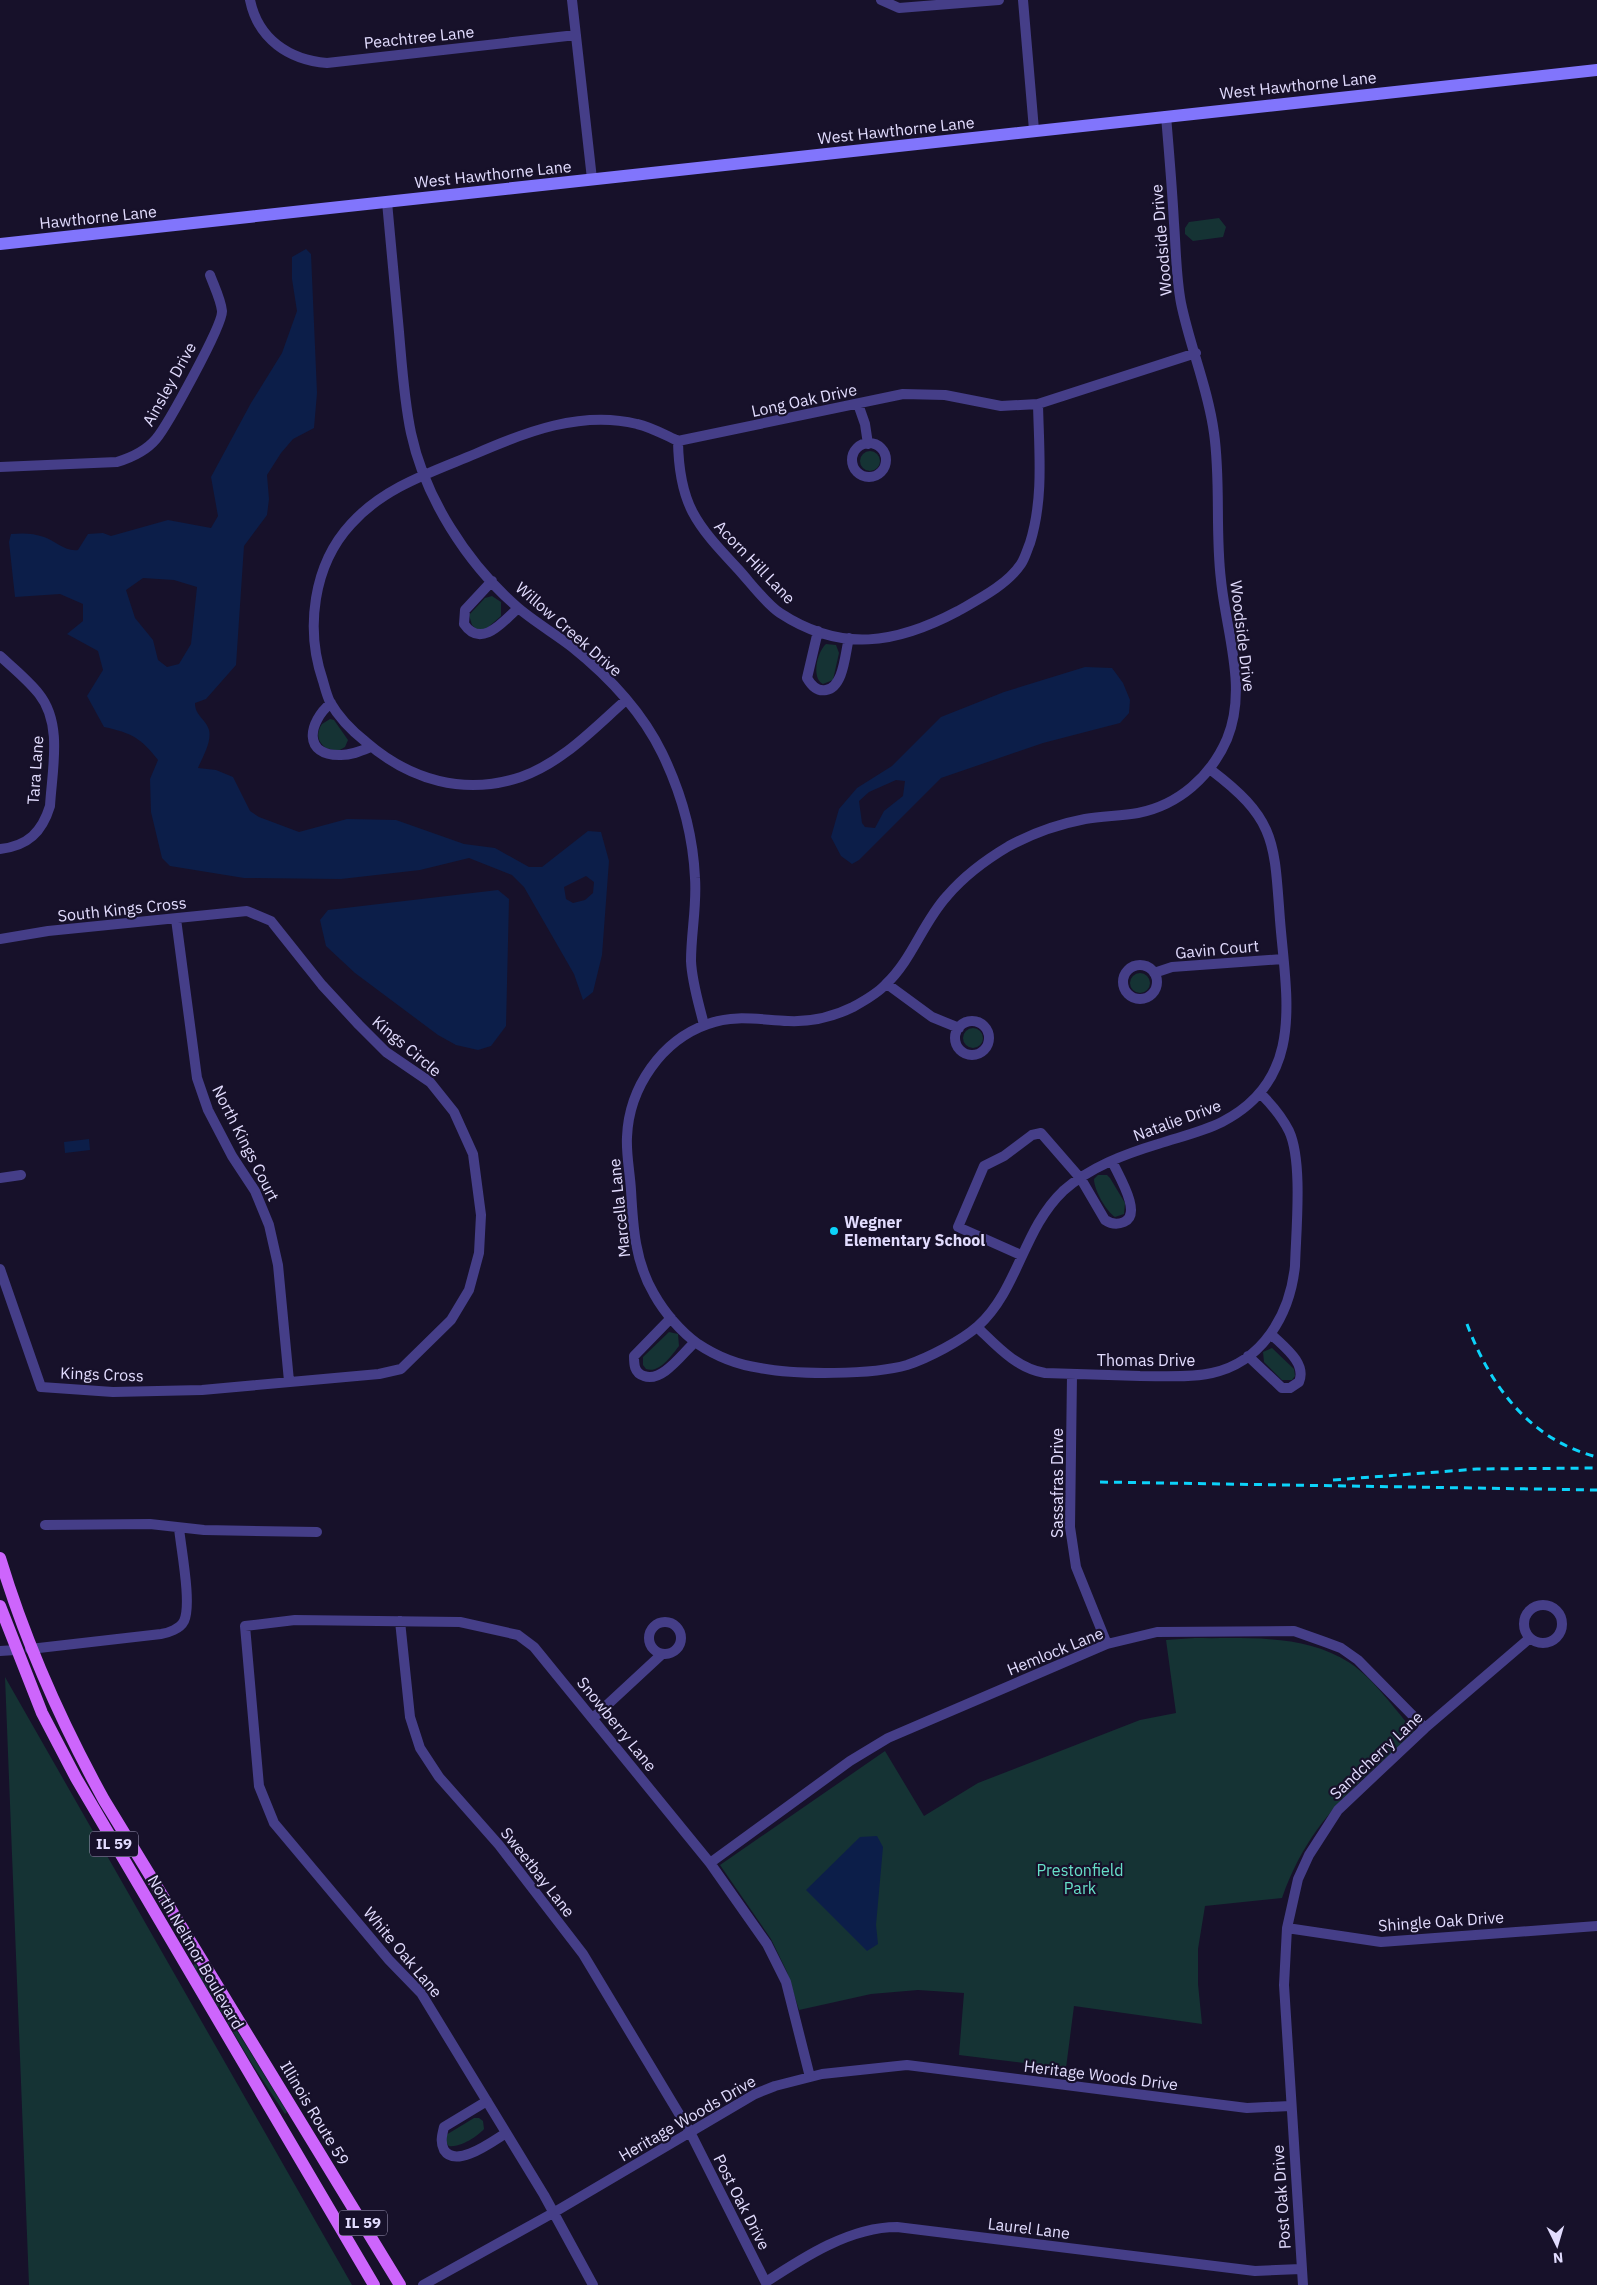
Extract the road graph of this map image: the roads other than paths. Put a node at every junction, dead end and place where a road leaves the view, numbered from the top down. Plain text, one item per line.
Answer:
1 (250, 0) edge
2 (572, 0) edge
3 (881, 0) edge
4 (999, 0) edge
5 (1023, 0) edge
6 (576, 35) junction
7 (1597, 70) edge
8 (1166, 116) junction
9 (1034, 130) junction
10 (592, 179) junction
11 (387, 202) junction
12 (198, 223) joint
13 (0, 244) edge
14 (210, 275) dead end
15 (1196, 354) junction
16 (858, 404) junction
17 (1038, 404) junction
18 (678, 441) junction
19 (868, 444) dead end
20 (0, 466) edge
21 (424, 475) junction
22 (492, 581) junction
23 (518, 608) junction
24 (818, 631) junction
25 (849, 638) junction
26 (0, 656) edge
27 (626, 700) junction
28 (331, 704) junction
29 (371, 747) junction
30 (1211, 770) junction
31 (0, 849) edge
32 (247, 910) joint
33 (176, 919) junction
34 (0, 939) edge
35 (1283, 958) junction
36 (1154, 973) dead end
37 (887, 984) junction
38 (704, 1025) junction
39 (959, 1028) dead end
40 (1261, 1094) junction
41 (1112, 1161) junction
42 (21, 1175) dead end
43 (0, 1178) edge
44 (1081, 1179) junction
45 (1021, 1255) junction
46 (0, 1269) edge
47 (671, 1318) junction
48 (977, 1327) junction
49 (1271, 1334) junction
50 (695, 1342) junction
51 (1248, 1356) junction
52 (1072, 1375) junction
53 (289, 1381) junction
54 (196, 1390) joint
55 (45, 1525) dead end
56 (178, 1528) junction
57 (317, 1532) dead end
58 (0, 1558) edge
59 (0, 1606) edge
60 (400, 1622) junction
61 (245, 1626) joint
62 (1530, 1638) dead end
63 (1107, 1644) junction
64 (30, 1649) junction
65 (16, 1650) junction
66 (0, 1651) edge
67 (661, 1654) dead end
68 (593, 1718) junction
69 (1425, 1728) junction
70 (710, 1863) junction
71 (1597, 1926) edge
72 (1287, 1928) junction
73 (201, 1958) joint
74 (810, 2077) junction
75 (487, 2101) junction
76 (1290, 2106) junction
77 (690, 2132) junction
78 (506, 2133) junction
79 (553, 2213) junction
80 (1302, 2269) junction
81 (766, 2283) edge
82 (374, 2285) edge
83 (400, 2285) edge
84 (423, 2285) edge
85 (593, 2285) edge
86 (1302, 2285) edge

1 - 6 street, Peachtree Lane
2 - 6 street
3 - 4 street
5 - 9 street
6 - 10 street
7 - 8 street, West Hawthorne Lane
8 - 9 street, West Hawthorne Lane
8 - 15 street, Woodside Drive
9 - 10 street, West Hawthorne Lane
10 - 11 street, West Hawthorne Lane
11 - 12 street, West Hawthorne Lane
11 - 21 street, Willow Creek Drive
12 - 13 street, Hawthorne Lane
14 - 20 street, Ainsley Drive
15 - 17 street, Long Oak Drive
15 - 30 street, Woodside Drive
16 - 17 street, Long Oak Drive
16 - 18 street, Long Oak Drive
16 - 19 street
17 - 25 street, Acorn Hill Lane
18 - 21 street
18 - 24 street, Acorn Hill Lane
21 - 22 street, Willow Creek Drive
21 - 28 street
22 - 23 street, Willow Creek Drive
22 - 23 street
23 - 27 street, Willow Creek Drive
24 - 25 street, Acorn Hill Lane
24 - 25 street
26 - 31 street, Tara Lane
27 - 29 street
27 - 38 street, Willow Creek Drive
28 - 29 street
28 - 29 street
30 - 35 street, Natalie Drive
30 - 37 street, Woodside Drive
32 - 33 street, South Kings Cross
32 - 53 street, Kings Circle
33 - 34 street, South Kings Cross
33 - 53 street, North Kings Court
35 - 36 street, Gavin Court
35 - 40 street, Natalie Drive
37 - 38 street, Woodside Drive
37 - 39 street
38 - 47 street, Marcella Lane
40 - 41 street, Natalie Drive
40 - 49 street, Thomas Drive
41 - 44 street, Natalie Drive
41 - 44 street
42 - 43 street
44 - 45 street, Natalie Drive
44 - 45 street
45 - 48 street, Natalie Drive
46 - 54 street, Kings Cross
47 - 50 street, Marcella Lane
47 - 50 street
48 - 50 street, Marcella Lane
48 - 52 street, Thomas Drive
49 - 51 street, Thomas Drive
49 - 51 street
51 - 52 street, Thomas Drive
52 - 63 street, Sassafras Drive
53 - 54 street, Kings Circle
55 - 56 street
56 - 57 street
56 - 64 street
58 - 64 main road, North Neltnor Boulevard / IL 59
59 - 65 main road, North Neltnor Boulevard / IL 59
60 - 61 street, Snowberry Lane
60 - 68 street, Snowberry Lane
60 - 77 street, Sweetbay Lane
61 - 75 street, White Oak Lane
62 - 69 street, Sandcherry Lane
63 - 69 street, Hemlock Lane
63 - 70 street, Hemlock Lane
64 - 65 main road
64 - 73 main road, North Neltnor Boulevard / IL 59
65 - 66 street
65 - 82 main road, North Neltnor Boulevard / IL 59
67 - 68 street
68 - 70 street, Snowberry Lane
69 - 72 street, Sandcherry Lane
70 - 74 street, Snowberry Lane
71 - 72 street, Shingle Oak Drive
72 - 76 street, Sandcherry Lane
73 - 83 main road, Illinois Route 59 / IL 59
74 - 76 street, Heritage Woods Drive
74 - 77 street, Heritage Woods Drive
75 - 78 street, White Oak Lane
75 - 78 street
76 - 80 street, Post Oak Drive
77 - 79 street, Heritage Woods Drive
77 - 81 street, Post Oak Drive
78 - 79 street, White Oak Lane
79 - 84 street, Heritage Woods Drive
79 - 85 street, White Oak Lane
80 - 81 street, Laurel Lane
80 - 86 street, Post Oak Drive

